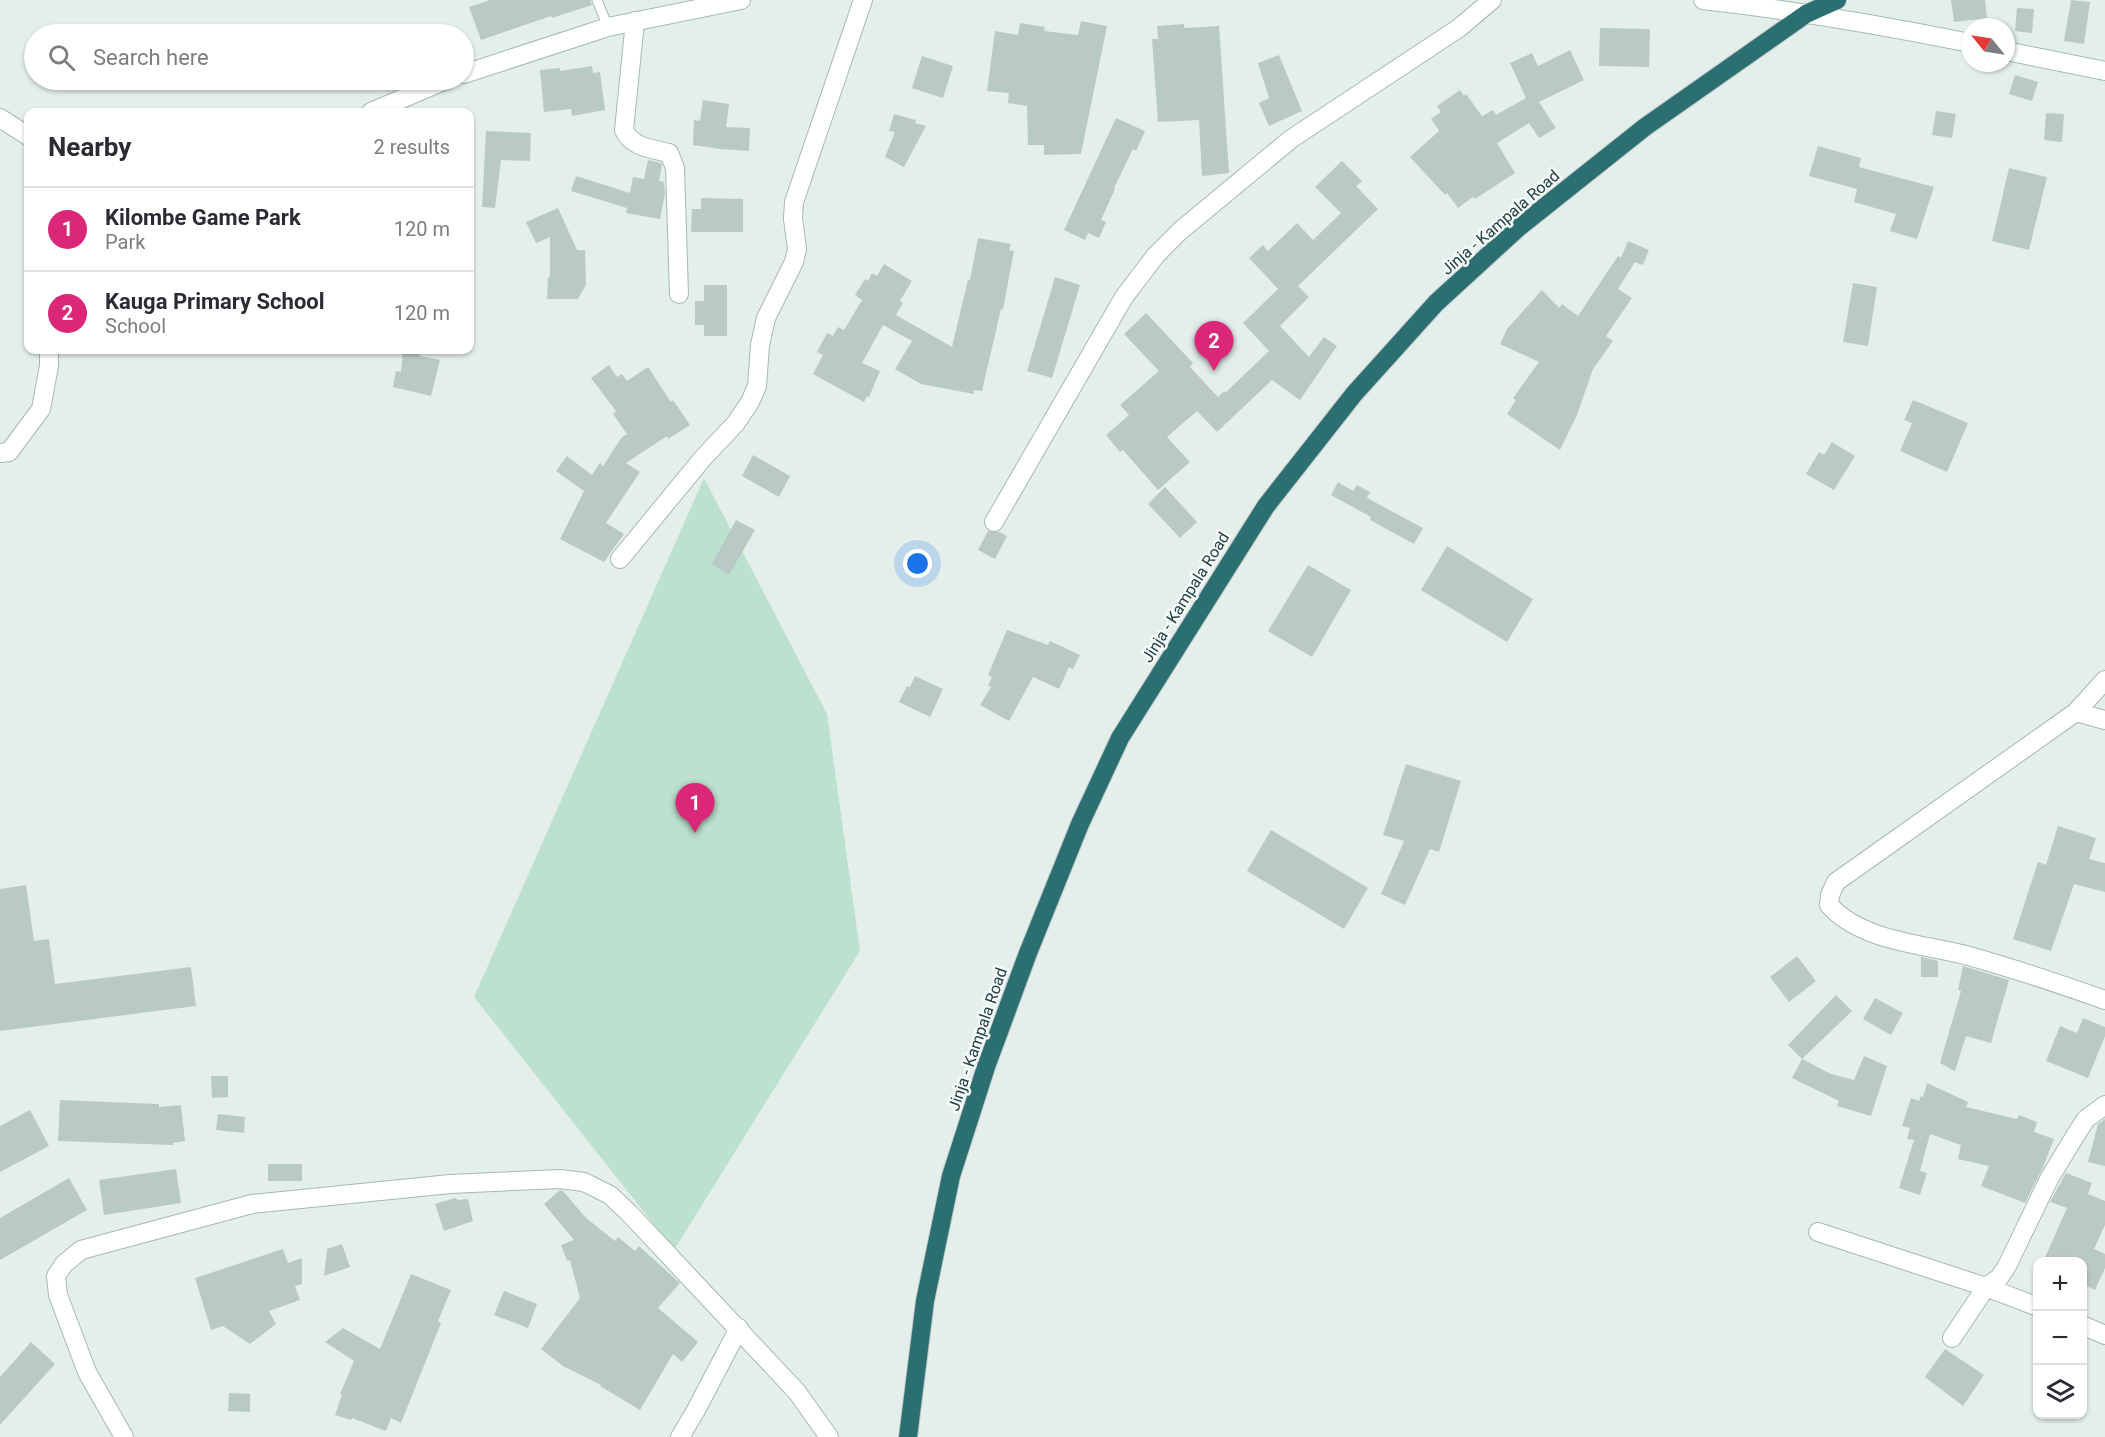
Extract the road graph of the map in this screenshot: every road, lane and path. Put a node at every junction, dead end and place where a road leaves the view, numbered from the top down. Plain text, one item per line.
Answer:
1 (597, 0) edge
2 (741, 0) edge
3 (863, 0) edge
4 (1492, 0) edge
5 (1702, 0) edge
6 (1837, 0) edge
7 (1806, 14) junction
8 (635, 21) junction
9 (608, 27) junction
10 (1961, 41) edge
11 (2015, 53) edge
12 (474, 71) edge
13 (2105, 71) edge
14 (423, 90) edge
15 (380, 108) edge
16 (0, 118) edge
17 (24, 133) edge
18 (680, 294) dead end
19 (49, 354) edge
20 (0, 453) edge
21 (994, 522) dead end
22 (620, 559) dead end
23 (2105, 680) edge
24 (2076, 712) junction
25 (2105, 720) edge
26 (2105, 1000) edge
27 (2103, 1110) edge
28 (1818, 1232) dead end
29 (1986, 1287) junction
30 (2033, 1305) edge
31 (2087, 1327) edge
32 (739, 1328) junction
33 (2105, 1335) edge
34 (1952, 1338) dead end
35 (124, 1437) edge
36 (680, 1437) edge
37 (829, 1437) edge
38 (908, 1437) edge

1 - 9 lane
2 - 8 street
3 - 22 street
4 - 21 street
5 - 7 street
6 - 7 highway, Jinja - Kampala Road
7 - 10 street
7 - 38 highway, Jinja - Kampala Road
8 - 9 street
8 - 18 street
9 - 12 street
11 - 13 street
14 - 15 street
16 - 17 street
19 - 20 street
23 - 24 street
24 - 25 street
24 - 26 street
27 - 29 street
28 - 29 street
29 - 30 street
29 - 34 street
31 - 33 street
32 - 35 street
32 - 36 street
32 - 37 street

